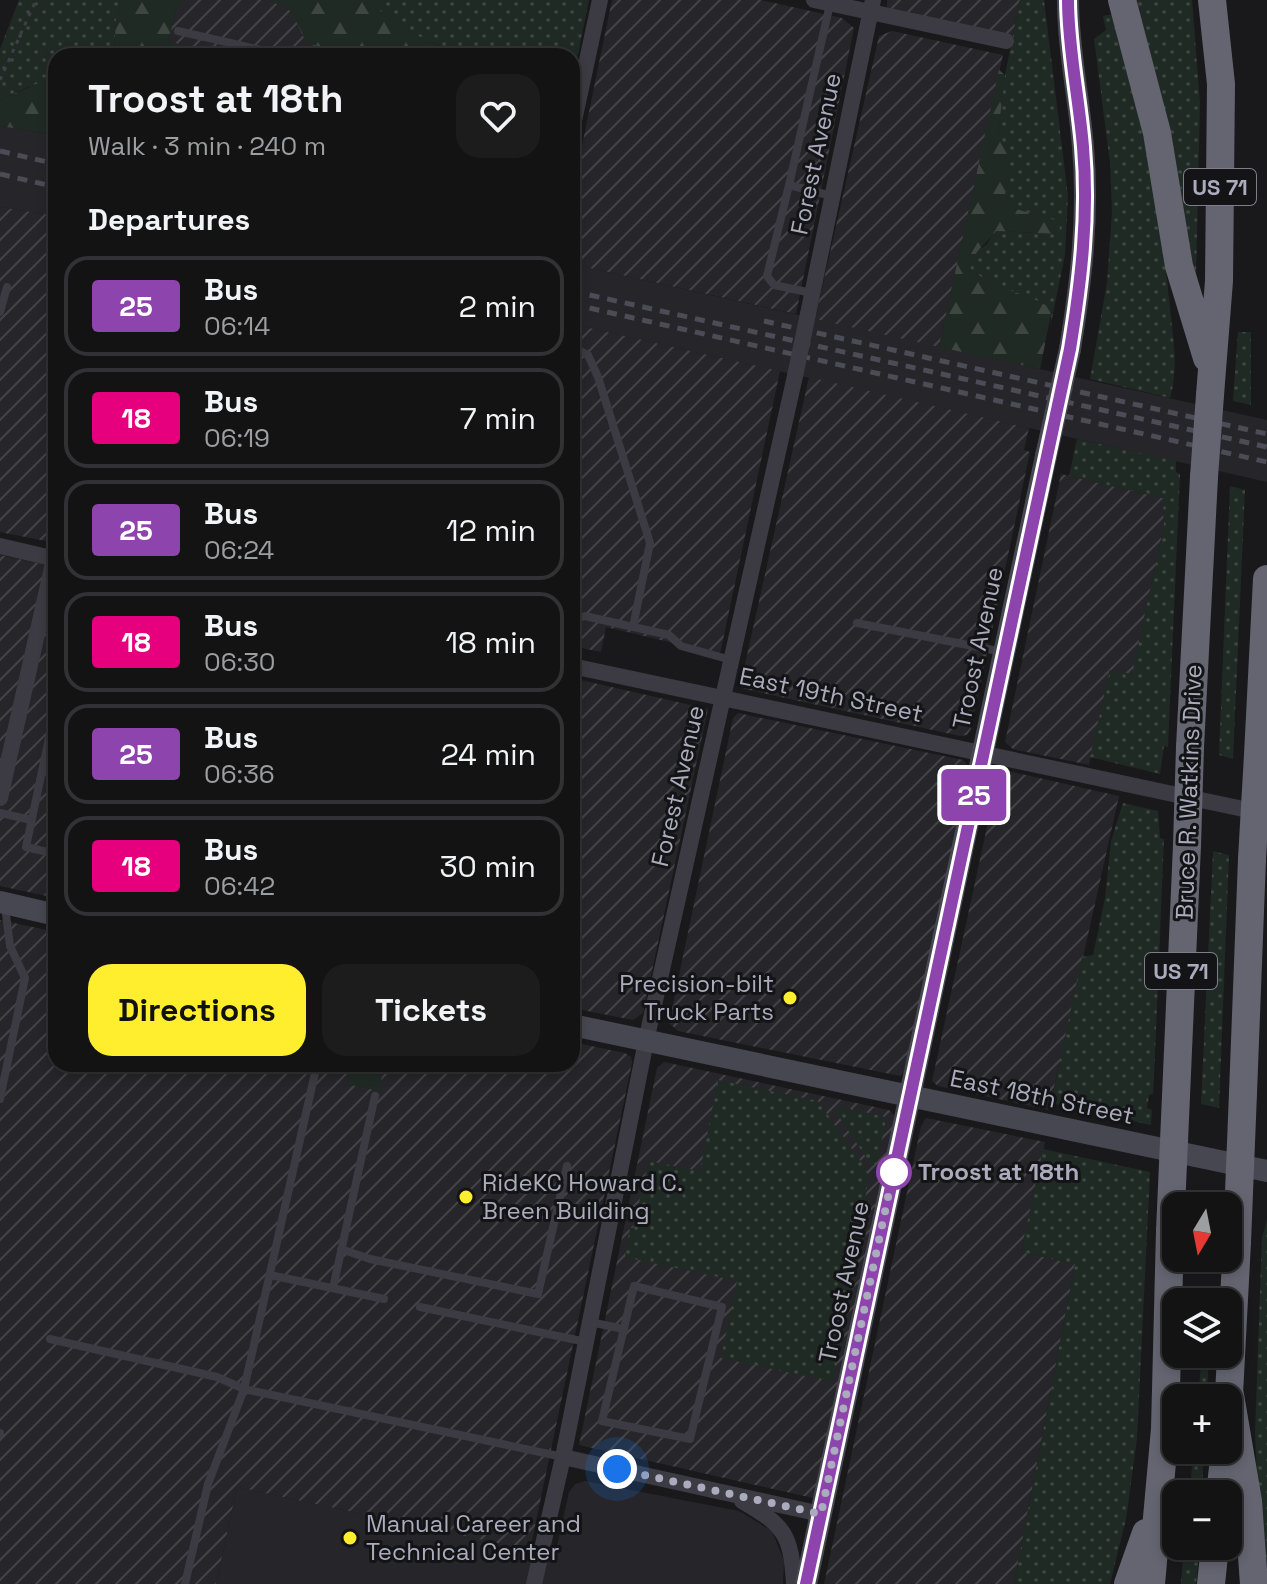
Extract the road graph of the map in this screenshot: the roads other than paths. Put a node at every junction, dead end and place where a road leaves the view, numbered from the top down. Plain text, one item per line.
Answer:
1 (600, 0) edge
2 (1122, 0) edge
3 (1212, 0) edge
4 (822, 2) edge
5 (1068, 5) edge
6 (872, 6) edge
7 (178, 31) dead end
8 (1006, 41) dead end
9 (253, 48) edge
10 (580, 92) edge
11 (789, 185) junction
12 (832, 196) junction
13 (7, 287) dead end
14 (812, 293) junction
15 (0, 312) edge
16 (580, 351) edge
17 (1211, 385) junction
18 (0, 546) edge
19 (48, 557) edge
20 (1267, 579) edge
21 (48, 589) edge
22 (580, 617) edge
23 (857, 623) dead end
24 (633, 627) junction
25 (1004, 652) junction
26 (731, 660) junction
27 (580, 668) edge
28 (723, 697) junction
29 (48, 742) edge
30 (983, 753) junction
31 (0, 798) edge
32 (0, 813) edge
33 (1267, 814) edge
34 (31, 820) junction
35 (48, 852) edge
36 (2, 903) edge
37 (48, 913) edge
38 (580, 1027) edge
39 (646, 1041) junction
40 (315, 1072) edge
41 (910, 1095) junction
42 (375, 1096) dead end
43 (0, 1099) edge
44 (567, 1166) dead end
45 (1267, 1171) edge
46 (341, 1249) junction
47 (270, 1275) junction
48 (333, 1288) junction
49 (384, 1299) dead end
50 (420, 1307) dead end
51 (590, 1322) junction
52 (624, 1329) junction
53 (50, 1339) dead end
54 (586, 1342) junction
55 (1230, 1384) edge
56 (244, 1389) junction
57 (563, 1457) junction
58 (1241, 1464) edge
59 (727, 1493) junction
60 (1159, 1495) junction
61 (821, 1514) junction
62 (1214, 1560) edge
63 (185, 1584) edge
64 (534, 1584) edge
65 (794, 1584) edge
66 (806, 1584) edge
67 (1128, 1584) edge
68 (1151, 1584) edge
69 (1211, 1584) edge
70 (1254, 1584) edge

1 - 10 street
2 - 17 highway
3 - 17 highway, Bruce R. Watkins Drive / US 71
4 - 6 street
4 - 11 lane
5 - 25 main road, Troost Avenue, bridge
6 - 8 street
6 - 12 street, Forest Avenue
7 - 9 lane
11 - 12 lane
11 - 14 lane
12 - 14 street, Forest Avenue
13 - 15 lane
14 - 26 street, Forest Avenue, bridge
16 - 24 lane
17 - 60 highway, Bruce R. Watkins Drive / US 71, bridge
18 - 19 street
20 - 55 highway, US 71, bridge
21 - 31 street
22 - 24 lane
23 - 25 lane
24 - 26 lane
25 - 30 main road, Troost Avenue
26 - 28 street, Forest Avenue
27 - 28 street, East 19th Street
28 - 30 street, East 19th Street
28 - 39 street, Forest Avenue
29 - 34 lane
30 - 33 street, East 19th Street
30 - 41 main road, Troost Avenue
32 - 34 lane
34 - 35 lane
36 - 37 main road
36 - 43 lane
38 - 39 main road, East 18th Street
39 - 41 main road, East 18th Street
39 - 51 street, Forest Avenue
40 - 47 lane
41 - 45 main road, East 18th Street
41 - 61 main road, Troost Avenue
42 - 46 lane
44 - 46 lane
46 - 48 lane
47 - 48 lane
47 - 56 lane
48 - 49 lane
50 - 54 lane
51 - 52 lane
51 - 54 street, Forest Avenue
52 - 52 lane
53 - 56 lane
54 - 57 street, Forest Avenue
56 - 57 lane
56 - 63 lane
57 - 59 street
57 - 64 street, Forest Avenue
58 - 70 highway
59 - 61 street
59 - 65 street
60 - 67 highway
60 - 68 highway, Bruce R. Watkins Drive / US 71
61 - 66 main road, Troost Avenue
62 - 69 highway

